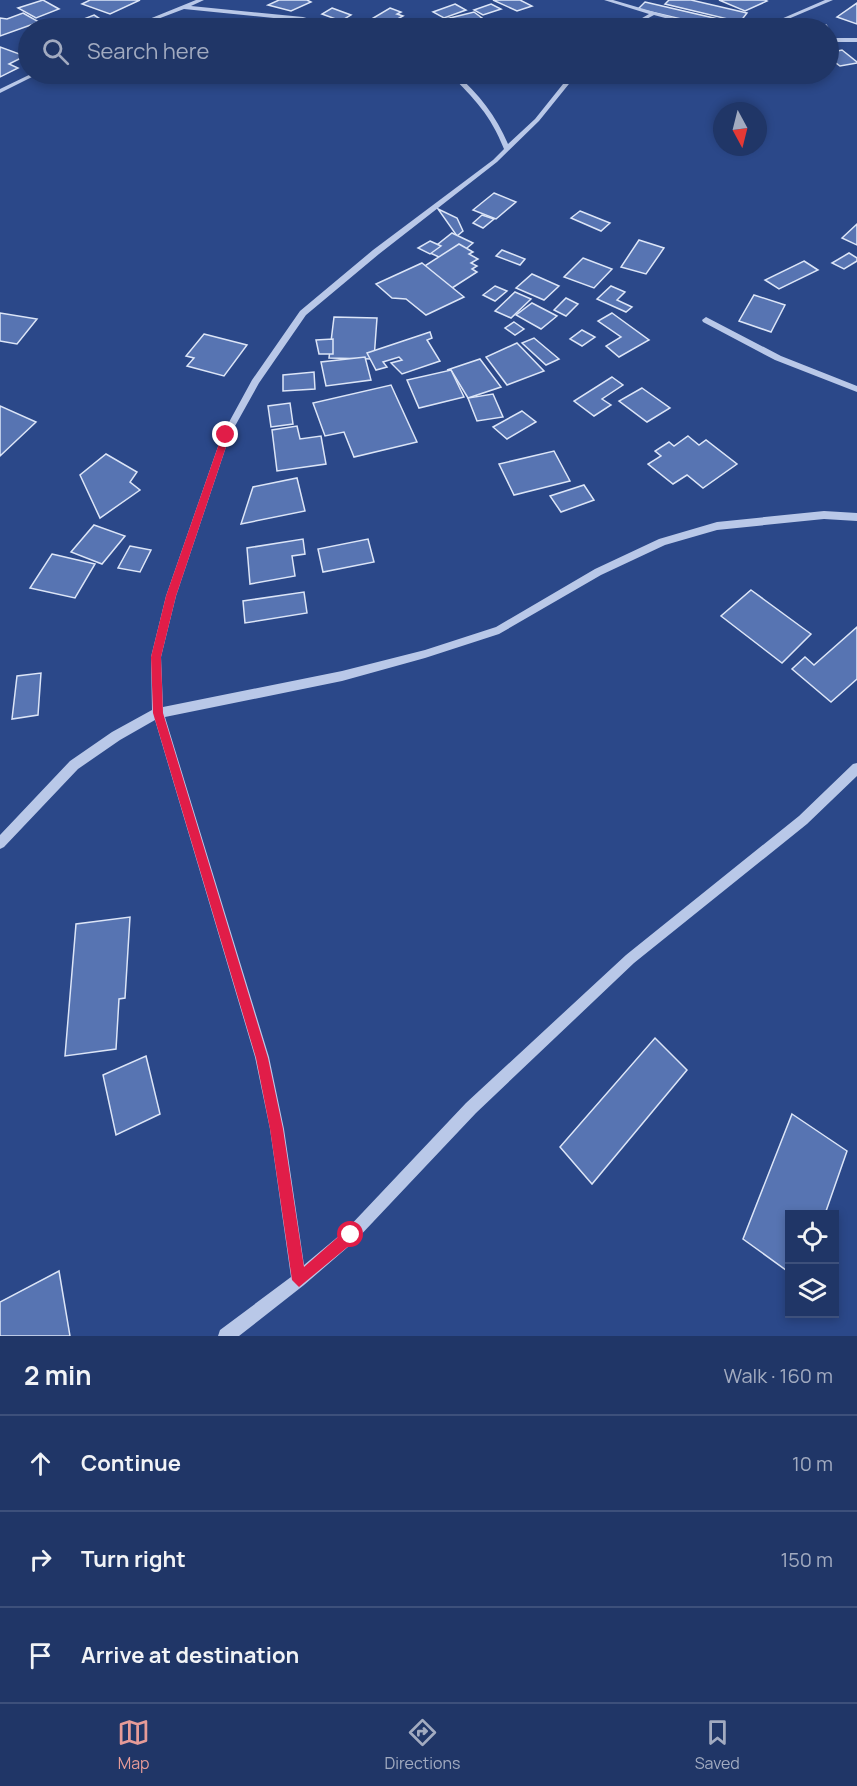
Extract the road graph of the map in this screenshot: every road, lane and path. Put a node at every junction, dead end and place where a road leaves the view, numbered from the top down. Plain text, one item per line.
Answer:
1 (201, 0) edge
2 (606, 0) edge
3 (830, 0) edge
4 (184, 7) junction
5 (652, 14) junction
6 (156, 18) edge
7 (293, 18) edge
8 (645, 18) edge
9 (667, 18) edge
10 (787, 18) edge
11 (839, 40) edge
12 (857, 40) edge
13 (18, 82) edge
14 (464, 84) edge
15 (566, 84) edge
16 (0, 91) edge
17 (507, 148) junction
18 (706, 320) dead end
19 (857, 388) edge
20 (857, 517) edge
21 (158, 713) junction
22 (857, 768) edge
23 (0, 843) edge
24 (299, 1280) junction
25 (226, 1336) edge

1 - 4 street
2 - 5 street
3 - 10 street
4 - 6 street
4 - 7 street
5 - 8 street
5 - 9 street
11 - 12 street
13 - 16 street
14 - 17 street
15 - 17 street
17 - 21 street
18 - 19 street
20 - 21 street
21 - 23 street
21 - 24 street
22 - 24 street
24 - 25 street

